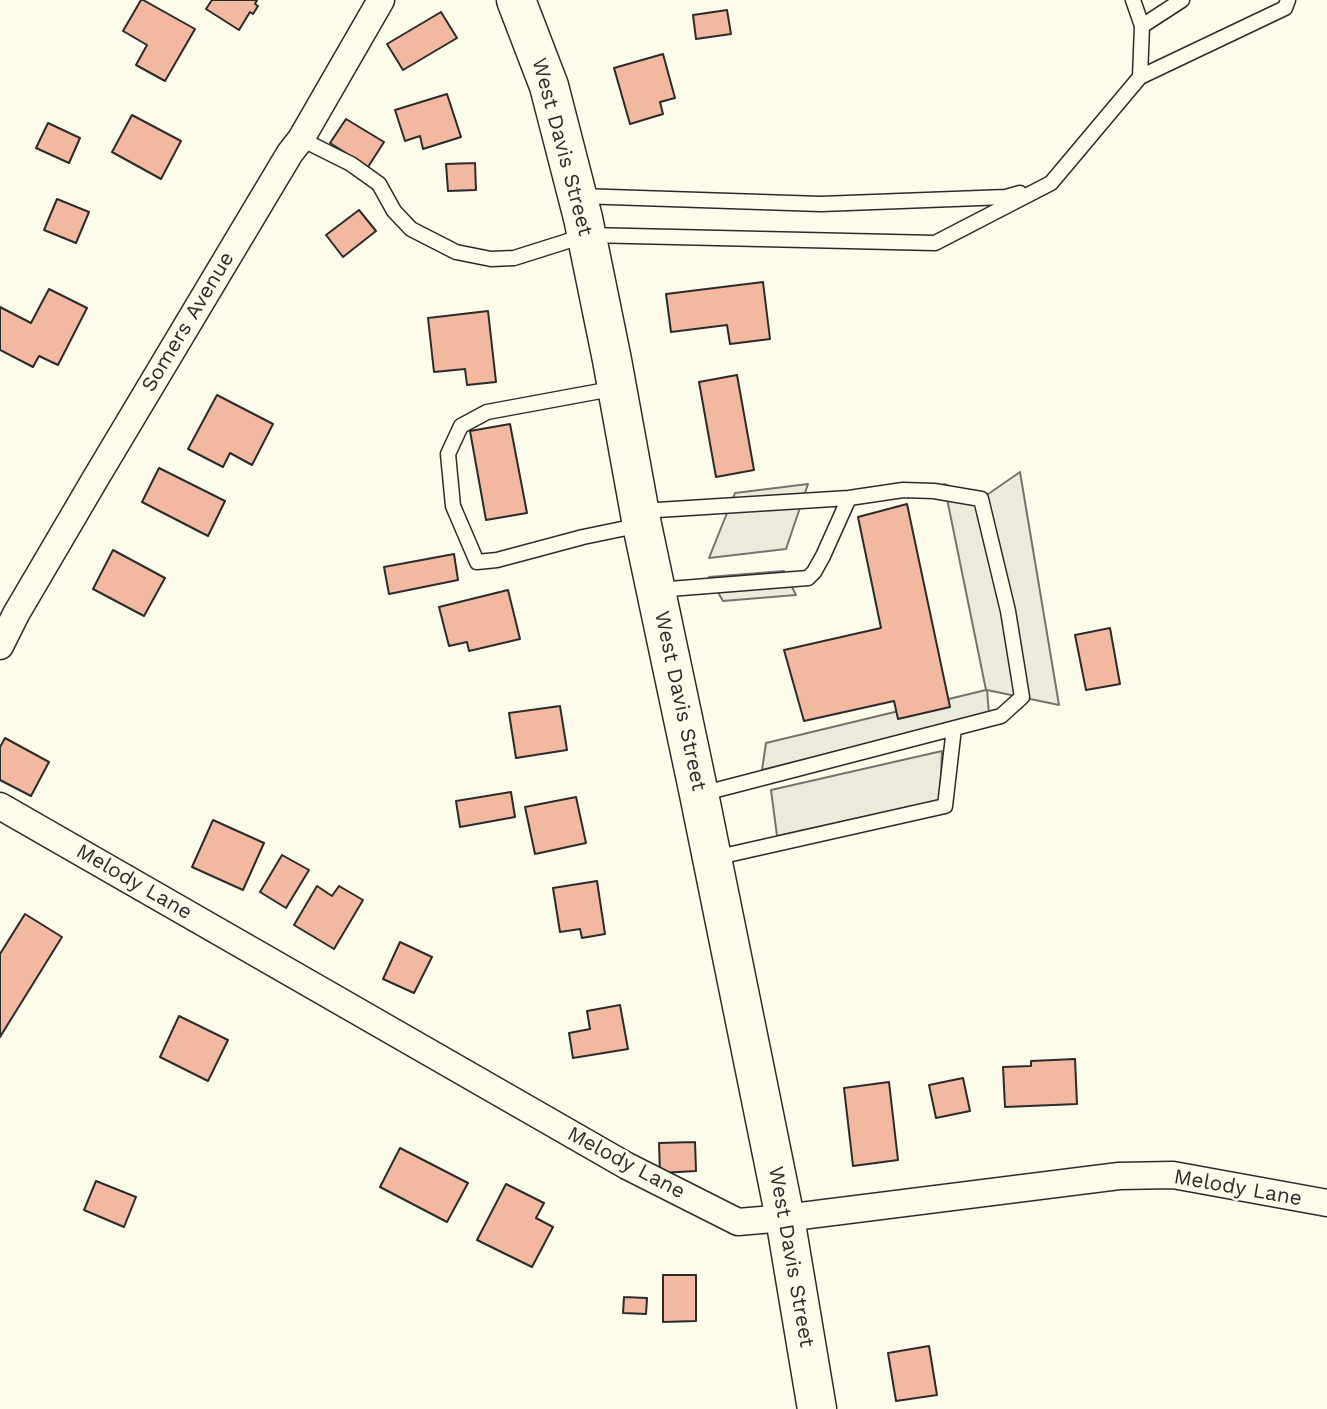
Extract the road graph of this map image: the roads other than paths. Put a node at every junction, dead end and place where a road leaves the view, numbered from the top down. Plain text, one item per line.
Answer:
1 (381, 0) edge
2 (516, 0) edge
3 (1133, 0) edge
4 (1182, 0) edge
5 (1288, 0) edge
6 (1142, 26) junction
7 (1140, 77) junction
8 (301, 139) junction
9 (1051, 183) junction
10 (578, 196) junction
11 (586, 235) junction
12 (617, 388) junction
13 (849, 498) junction
14 (641, 518) junction
15 (656, 590) junction
16 (0, 646) edge
17 (954, 728) junction
18 (699, 794) junction
19 (0, 806) edge
20 (712, 859) junction
21 (1327, 1203) edge
22 (785, 1218) junction
23 (817, 1409) edge

1 - 8 street, Somers Avenue
2 - 10 street, West Davis Street
3 - 6 lane
4 - 6 lane
5 - 7 lane
6 - 7 lane
7 - 9 lane
8 - 11 lane
8 - 16 street, Somers Avenue
9 - 10 lane
9 - 11 lane
10 - 11 street, West Davis Street
11 - 12 street, West Davis Street
12 - 14 street, West Davis Street
12 - 14 lane
13 - 14 lane
13 - 15 lane
13 - 17 lane
14 - 15 street, West Davis Street
15 - 18 street, West Davis Street
17 - 18 lane
17 - 20 lane
18 - 20 street, West Davis Street
19 - 22 street, Melody Lane
20 - 22 street, West Davis Street
21 - 22 street, Melody Lane
22 - 23 street, West Davis Street

